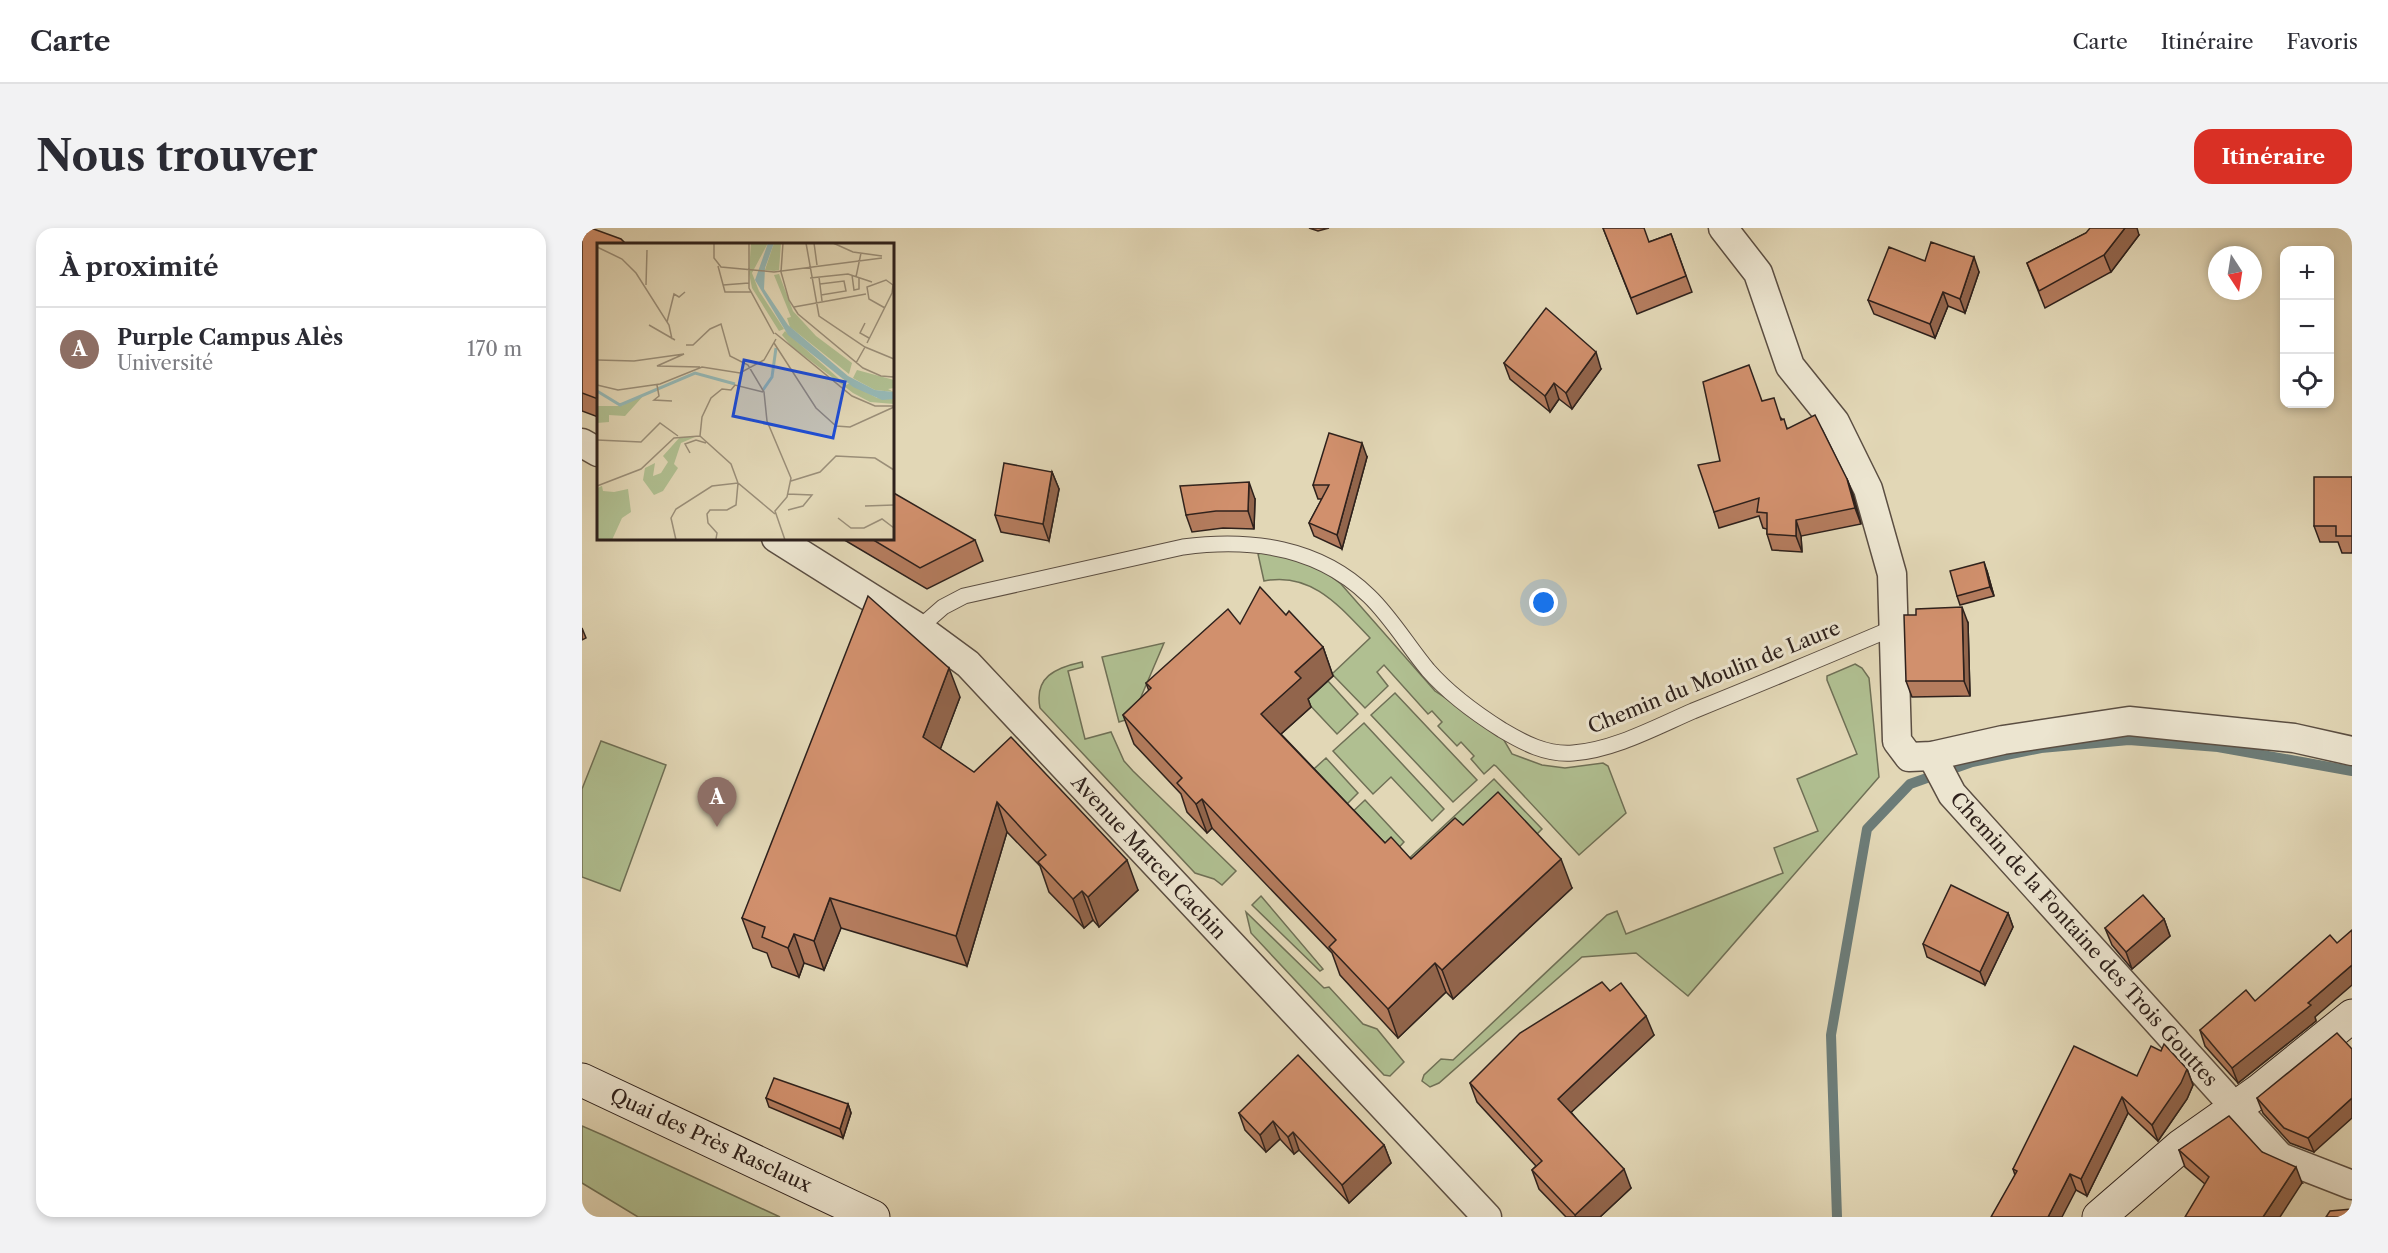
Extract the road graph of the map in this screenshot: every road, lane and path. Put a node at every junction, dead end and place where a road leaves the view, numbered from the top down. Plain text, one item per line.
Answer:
1 (1724, 228) edge
2 (582, 443) edge
3 (597, 451) edge
4 (779, 540) edge
5 (919, 628) junction
6 (1893, 628) junction
7 (2352, 751) edge
8 (1932, 756) junction
9 (2352, 1016) edge
10 (582, 1080) edge
11 (2235, 1108) junction
12 (2352, 1185) edge
13 (873, 1217) edge
14 (1488, 1217) edge
15 (2099, 1217) edge

1 - 6 street
2 - 3 street
4 - 5 street, Avenue Marcel Cachin
5 - 6 lane, Chemin du Moulin de Laure
5 - 14 street, Avenue Marcel Cachin
6 - 8 street
7 - 8 street
8 - 11 street, Chemin de la Fontaine des Trois Gouttes
9 - 11 main road
10 - 13 main road, Quai des Près Rasclaux
11 - 12 street, Chemin de la Fontaine des Trois Gouttes
11 - 15 main road

